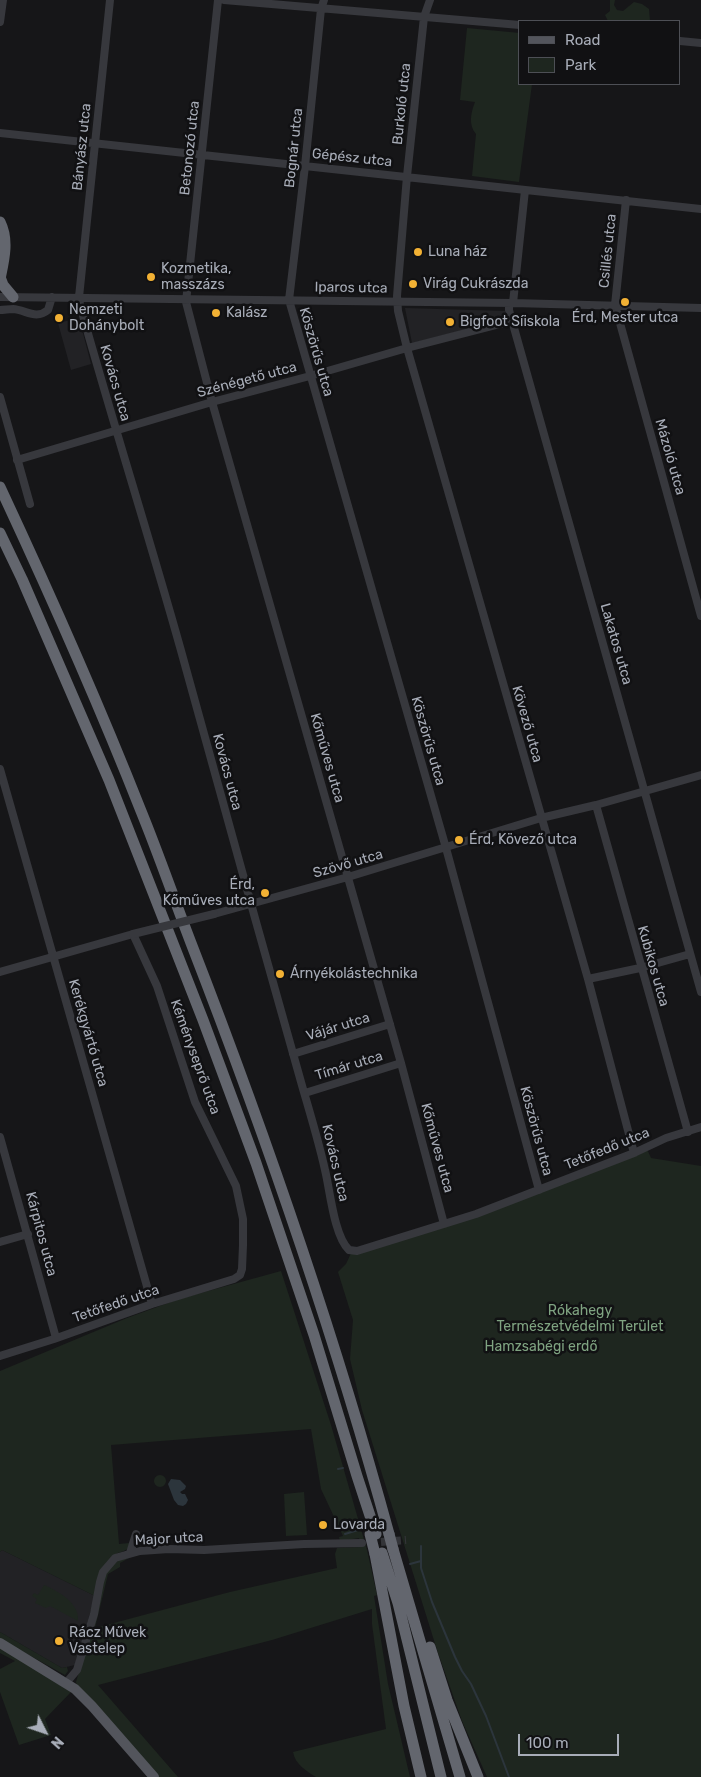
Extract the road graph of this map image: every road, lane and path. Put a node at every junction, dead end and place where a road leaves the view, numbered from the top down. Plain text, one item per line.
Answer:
1 (3, 0) edge
2 (110, 0) edge
3 (218, 0) edge
4 (224, 0) edge
5 (324, 0) edge
6 (430, 0) edge
7 (321, 9) junction
8 (424, 17) junction
9 (0, 22) edge
10 (518, 26) edge
11 (681, 41) edge
12 (701, 43) edge
13 (0, 133) edge
14 (95, 144) junction
15 (202, 155) junction
16 (305, 166) junction
17 (407, 176) junction
18 (525, 190) junction
19 (626, 200) junction
20 (701, 209) edge
21 (0, 222) edge
22 (0, 278) edge
23 (13, 296) junction
24 (0, 297) edge
25 (52, 297) junction
26 (79, 297) junction
27 (187, 298) junction
28 (289, 300) junction
29 (397, 302) junction
30 (511, 303) junction
31 (615, 305) junction
32 (701, 308) edge
33 (0, 310) edge
34 (512, 321) junction
35 (407, 348) junction
36 (310, 376) junction
37 (0, 397) edge
38 (212, 402) junction
39 (116, 431) junction
40 (17, 460) junction
41 (0, 487) edge
42 (30, 504) dead end
43 (0, 533) edge
44 (701, 616) edge
45 (0, 769) edge
46 (701, 775) edge
47 (646, 791) junction
48 (596, 805) junction
49 (541, 818) junction
50 (446, 848) junction
51 (348, 877) junction
52 (250, 905) junction
53 (133, 934) junction
54 (690, 954) junction
55 (54, 957) junction
56 (640, 968) junction
57 (0, 972) edge
58 (588, 979) junction
59 (701, 992) edge
60 (390, 1024) junction
61 (293, 1054) junction
62 (401, 1064) junction
63 (304, 1093) junction
64 (701, 1127) edge
65 (688, 1132) junction
66 (0, 1137) edge
67 (634, 1153) junction
68 (539, 1190) junction
69 (444, 1224) junction
70 (28, 1234) junction
71 (0, 1242) edge
72 (352, 1251) joint
73 (240, 1275) joint
74 (152, 1304) junction
75 (56, 1338) junction
76 (0, 1356) edge
77 (136, 1534) dead end
78 (362, 1543) tunnel mouth
79 (383, 1552) junction
80 (130, 1553) junction
81 (397, 1562) junction
82 (0, 1643) edge
83 (66, 1683) junction
84 (420, 1774) edge
85 (154, 1777) edge
86 (441, 1777) edge
87 (460, 1777) edge
88 (478, 1777) edge

1 - 9 street
2 - 14 street, Bányász utca
3 - 15 street, Betonozó utca
4 - 7 street
5 - 7 street, Bognár utca
6 - 8 street, Burkoló utca
7 - 8 street
7 - 16 street, Bognár utca
8 - 10 street
8 - 17 street, Burkoló utca
11 - 12 street
13 - 14 street, Gépész utca
14 - 15 street, Gépész utca
14 - 26 street, Bányász utca
15 - 16 street, Gépész utca
15 - 27 street, Betonozó utca
16 - 17 street, Gépész utca
16 - 28 street, Bognár utca
17 - 18 street, Gépész utca
17 - 29 street, Burkoló utca
18 - 19 street, Gépész utca
18 - 30 street, Lakatos utca
19 - 20 street, Gépész utca
19 - 31 street, Csillés utca
21 - 22 highway
22 - 23 highway
23 - 24 street, Iparos utca
23 - 25 street, Iparos utca
25 - 26 street, Iparos utca
25 - 33 street
26 - 27 street, Iparos utca
26 - 39 street, Kovács utca
27 - 28 street, Iparos utca
27 - 38 street, Kőműves utca
28 - 29 street, Iparos utca
28 - 36 street, Köszörűs utca
29 - 30 street, Iparos utca
29 - 35 street, Kövező utca
30 - 31 street, Iparos utca
30 - 34 street, Lakatos utca
31 - 32 street, Iparos utca
31 - 44 street, Mázoló utca
34 - 35 street, Szénégető utca
34 - 47 street, Lakatos utca
35 - 36 street, Szénégető utca
35 - 49 street, Kövező utca
36 - 38 street, Szénégető utca
36 - 50 street, Köszörűs utca
37 - 40 street
38 - 39 street, Szénégető utca
38 - 51 street, Kőműves utca
39 - 40 street, Szénégető utca
39 - 52 street, Kovács utca
40 - 42 street
41 - 79 highway, bridge
43 - 79 highway
45 - 55 street, Kerékgyártó utca
46 - 47 street, Szövő utca
47 - 48 street, Szövő utca
47 - 54 street, Lakatos utca
48 - 49 street, Szövő utca
48 - 56 street, Kubikos utca
49 - 50 street, Szövő utca
49 - 58 street, Kövező utca
50 - 51 street, Szövő utca
50 - 68 street, Köszörűs utca
51 - 52 street, Szövő utca
51 - 60 street, Kőműves utca
52 - 53 street, Szövő utca, bridge
52 - 61 street, Kovács utca
53 - 55 street, Szövő utca
53 - 73 street, Kéményseprő utca
54 - 56 street
54 - 59 street, Lakatos utca
55 - 57 street, Szövő utca
55 - 74 street, Kerékgyártó utca
56 - 58 street
56 - 65 street, Kubikos utca
58 - 67 street, Kövező utca
60 - 61 street, Vájár utca
60 - 62 street, Kőműves utca
61 - 63 street, Kovács utca
62 - 63 street, Tímár utca
62 - 69 street, Kőműves utca
63 - 72 street, Kovács utca
64 - 65 street, Tetőfedő utca
65 - 67 street, Tetőfedő utca
66 - 70 street, Kárpitos utca
67 - 68 street, Tetőfedő utca
68 - 69 street, Tetőfedő utca
69 - 72 street, Tetőfedő utca
70 - 71 street
70 - 75 street, Kárpitos utca
73 - 74 street, Tetőfedő utca
74 - 75 street, Tetőfedő utca
75 - 76 street, Tetőfedő utca
77 - 80 street
78 - 80 street, Major utca
79 - 81 highway
79 - 84 highway
79 - 86 highway
80 - 83 street, Major utca
81 - 87 highway
81 - 88 highway
82 - 83 main road
83 - 85 main road

